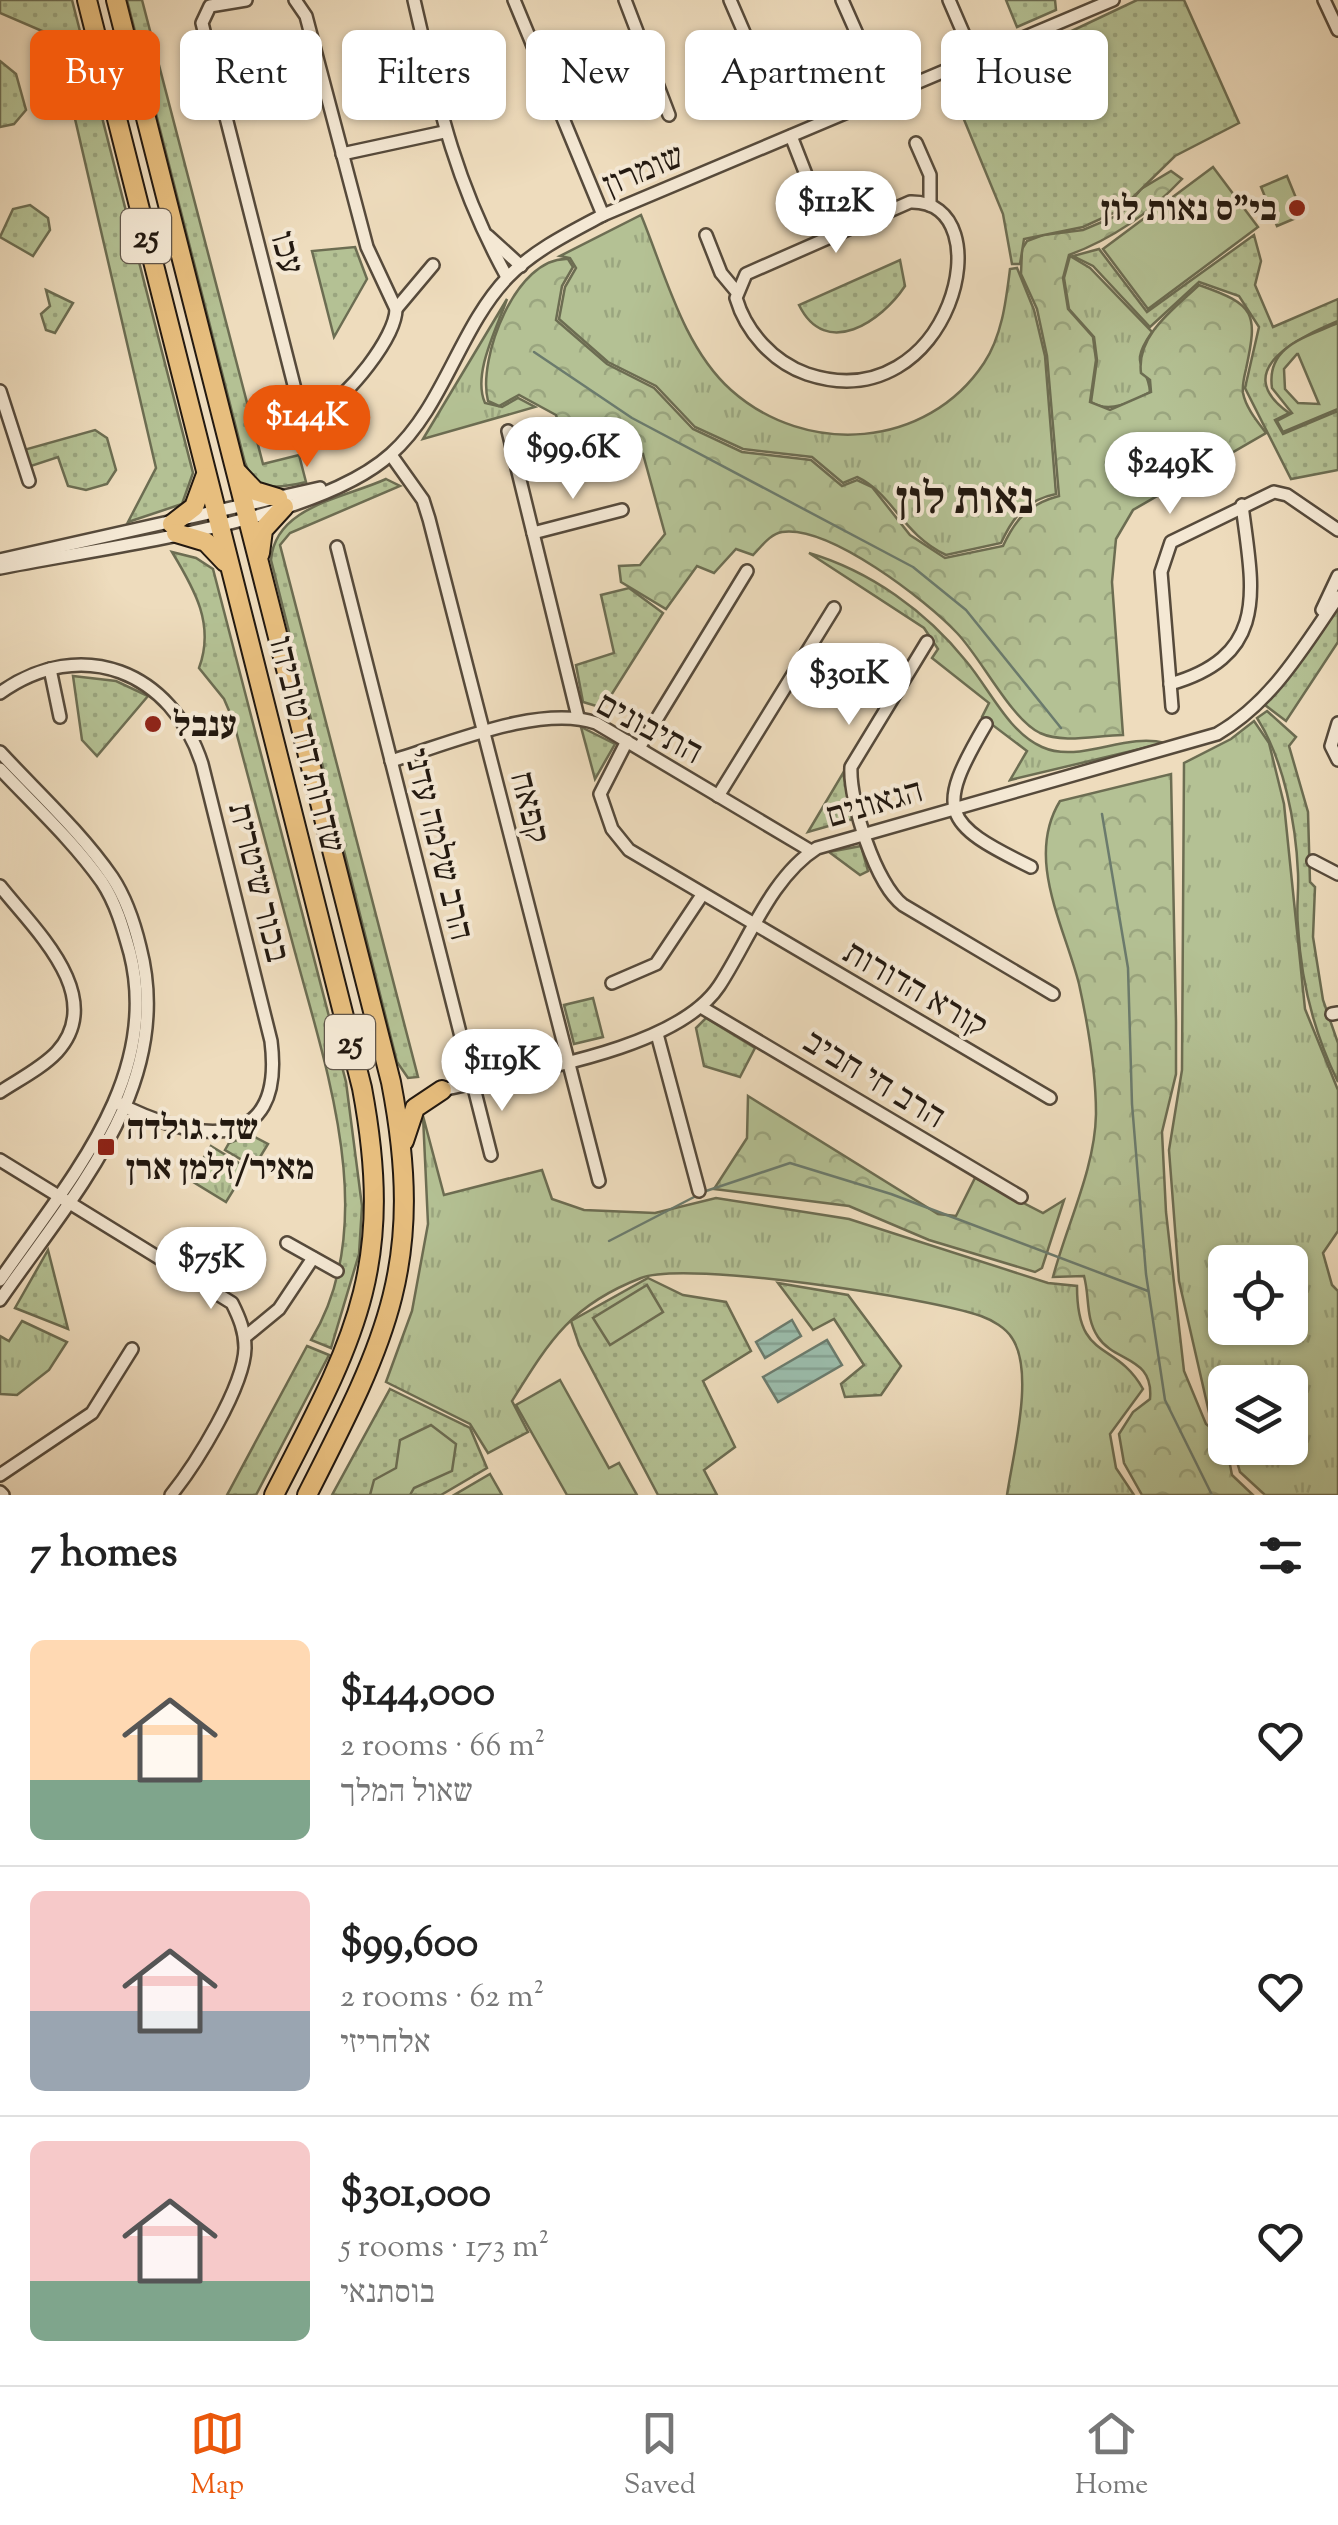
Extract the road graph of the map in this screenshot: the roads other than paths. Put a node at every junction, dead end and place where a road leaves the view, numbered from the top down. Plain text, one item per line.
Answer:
1 (86, 0) edge
2 (116, 0) edge
3 (246, 0) edge
4 (296, 0) edge
5 (414, 0) edge
6 (514, 0) edge
7 (625, 0) edge
8 (730, 0) edge
9 (842, 0) edge
10 (949, 0) edge
11 (1112, 0) edge
12 (1324, 0) edge
13 (1335, 15) edge
14 (743, 30) edge
15 (855, 30) edge
16 (962, 30) edge
17 (1041, 30) edge
18 (1338, 30) edge
19 (941, 72) edge
20 (669, 116) dead end
21 (444, 132) junction
22 (791, 136) junction
23 (916, 143) dead end
24 (342, 154) junction
25 (930, 205) junction
26 (604, 215) junction
27 (481, 230) junction
28 (706, 235) dead end
29 (830, 236) junction
30 (433, 265) dead end
31 (521, 266) junction
32 (507, 277) junction
33 (736, 290) junction
34 (396, 309) junction
35 (0, 391) edge
36 (508, 432) dead end
37 (391, 454) junction
38 (235, 469) junction
39 (205, 472) junction
40 (29, 482) dead end
41 (281, 503) junction
42 (1242, 505) junction
43 (622, 510) dead end
44 (246, 512) junction
45 (217, 518) junction
46 (174, 528) junction
47 (1338, 530) edge
48 (533, 533) junction
49 (337, 546) dead end
50 (0, 560) edge
51 (259, 564) junction
52 (0, 568) edge
53 (747, 570) dead end
54 (1338, 576) edge
55 (233, 580) junction
56 (1338, 596) edge
57 (834, 608) dead end
58 (1307, 641) junction
59 (927, 642) dead end
60 (50, 669) junction
61 (1170, 684) junction
62 (0, 694) edge
63 (1172, 707) dead end
64 (60, 717) dead end
65 (578, 717) junction
66 (1338, 723) edge
67 (986, 724) dead end
68 (484, 734) junction
69 (633, 745) junction
70 (0, 752) edge
71 (1338, 760) edge
72 (391, 761) junction
73 (0, 769) edge
74 (718, 796) junction
75 (954, 808) junction
76 (865, 831) junction
77 (811, 851) junction
78 (1314, 861) dead end
79 (1031, 866) dead end
80 (1338, 874) edge
81 (0, 886) edge
82 (702, 895) junction
83 (754, 926) junction
84 (612, 983) dead end
85 (1053, 994) dead end
86 (701, 1006) junction
87 (657, 1034) junction
88 (568, 1060) junction
89 (386, 1062) junction
90 (472, 1082) junction
91 (442, 1090) junction
92 (0, 1092) edge
93 (1050, 1098) dead end
94 (121, 1104) junction
95 (402, 1152) junction
96 (491, 1155) dead end
97 (0, 1160) edge
98 (599, 1181) dead end
99 (700, 1190) dead end
100 (1021, 1196) dead end
101 (61, 1200) junction
102 (288, 1243) dead end
103 (313, 1258) junction
104 (337, 1272) dead end
105 (0, 1280) edge
106 (0, 1300) edge
107 (244, 1337) junction
108 (132, 1350) dead end
109 (0, 1475) edge
110 (171, 1495) edge
111 (274, 1495) edge
112 (307, 1495) edge

1 - 39 highway, שדרות דוד טוביהו / 25
2 - 38 highway, שדרות דוד טוביהו / 25
3 - 34 street, עכו
4 - 24 street
5 - 21 street
6 - 26 street
7 - 20 street
8 - 14 street
9 - 15 street
10 - 16 street
11 - 17 street, שומרון
12 - 13 street
13 - 18 street
19 - 22 street, שומרון
21 - 24 street
21 - 27 street
22 - 26 street, שומרון
22 - 29 street
23 - 25 street
24 - 34 street
25 - 29 street
25 - 33 street
26 - 31 street, שומרון
27 - 31 street
27 - 32 street
28 - 33 street
29 - 33 street
30 - 34 street, עכו
31 - 32 street, שומרון
32 - 37 street, שומרון
35 - 40 street
36 - 48 street
37 - 41 street, שומרון
37 - 68 street, קפאח
38 - 41 highway
38 - 44 highway, שדרות דוד טוביהו / 25
39 - 45 highway, שדרות דוד טוביהו / 25
39 - 46 highway
41 - 44 street
41 - 51 highway
42 - 47 street
42 - 61 street
42 - 61 street
43 - 48 street
44 - 45 street
44 - 51 highway, שדרות דוד טוביהו / 25
45 - 46 street
45 - 55 highway, שדרות דוד טוביהו / 25
46 - 50 street
46 - 52 street
46 - 55 highway
48 - 65 street
49 - 72 street, הרב שלמה עדני
51 - 89 highway, שדרות דוד טוביהו / 25
53 - 69 street, קורא הדורות
54 - 58 street, הגאונים
55 - 111 highway, שדרות דוד טוביהו / 25
56 - 58 street, הגאונים
57 - 74 street
58 - 75 street, הגאונים
59 - 76 street, קורא הדורות
60 - 62 street, בכור שיטרית
60 - 64 street
60 - 94 street, בכור שיטרית
61 - 63 street
65 - 68 street, התיבונים
65 - 69 street, התיבונים
66 - 71 street
67 - 75 street
68 - 72 street, התיבונים
68 - 88 street, קפאח
69 - 74 street, התיבונים
69 - 82 street, קורא הדורות
70 - 94 street
72 - 90 street, הרב שלמה עדני
73 - 94 street
74 - 77 street, התיבונים
75 - 76 street, הגאונים
75 - 79 street
76 - 77 street, הגאונים
76 - 85 street, קורא הדורות
77 - 83 street, הגאונים
78 - 80 street
81 - 92 street
82 - 83 street, קורא הדורות
82 - 84 street
83 - 86 street, הגאונים
83 - 93 street, קורא הדורות
86 - 87 street, הגאונים
86 - 100 street, הרב חי חביב
87 - 88 street, הגאונים
87 - 99 street
88 - 90 street, הגאונים
88 - 98 street, קפאח
89 - 91 highway
89 - 95 highway, שדרות דוד טוביהו / 25
90 - 91 street, הגאונים
90 - 96 street, הרב שלמה עדני
91 - 95 highway
94 - 101 street
95 - 112 highway, שדרות דוד טוביהו / 25
97 - 101 street
101 - 105 street
101 - 106 street
101 - 107 street
102 - 103 street
103 - 104 street
103 - 107 street
107 - 110 street
108 - 109 street

